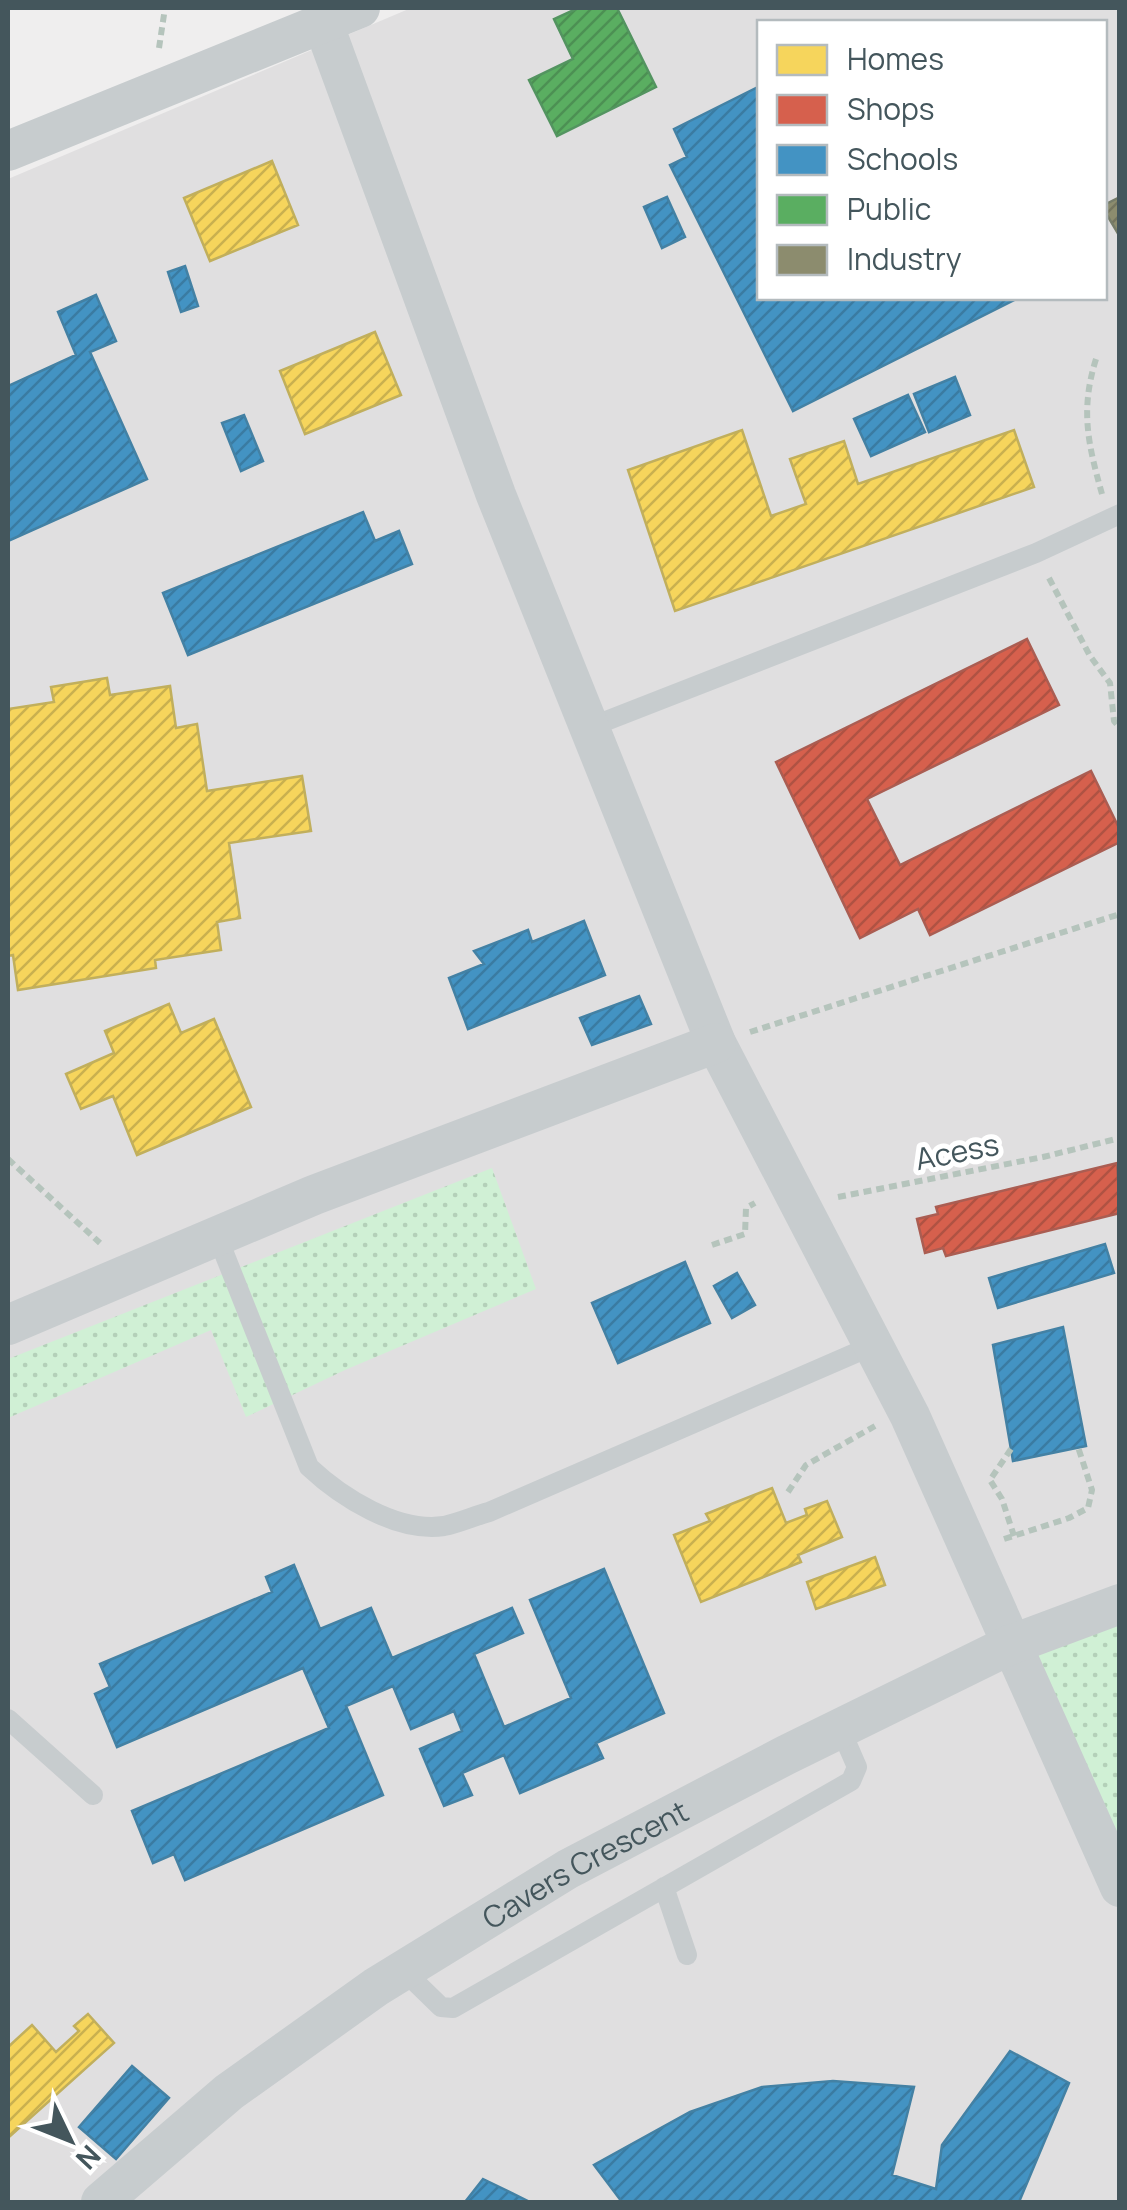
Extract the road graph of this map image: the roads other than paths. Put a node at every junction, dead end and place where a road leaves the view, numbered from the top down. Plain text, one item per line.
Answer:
1 (360, 8) edge
2 (323, 23) junction
3 (8, 151) edge
4 (1115, 516) edge
5 (588, 728) junction
6 (716, 1043) junction
7 (218, 1238) junction
8 (8, 1325) edge
9 (874, 1345) junction
10 (1120, 1604) edge
11 (1010, 1645) junction
12 (8, 1719) edge
13 (840, 1728) junction
14 (93, 1794) dead end
15 (1120, 1887) edge
16 (664, 1888) junction
17 (686, 1955) dead end
18 (403, 1970) junction
19 (101, 2202) edge

1 - 2 street
2 - 3 street
2 - 5 street
4 - 5 lane
5 - 6 street
6 - 7 street
6 - 9 street
7 - 8 street
7 - 9 lane
9 - 11 street
10 - 11 street, Cavers Crescent
11 - 13 street, Cavers Crescent
11 - 15 street
12 - 14 lane
13 - 16 lane
13 - 18 street, Cavers Crescent
16 - 17 lane
16 - 18 lane
18 - 19 street, Cavers Crescent

